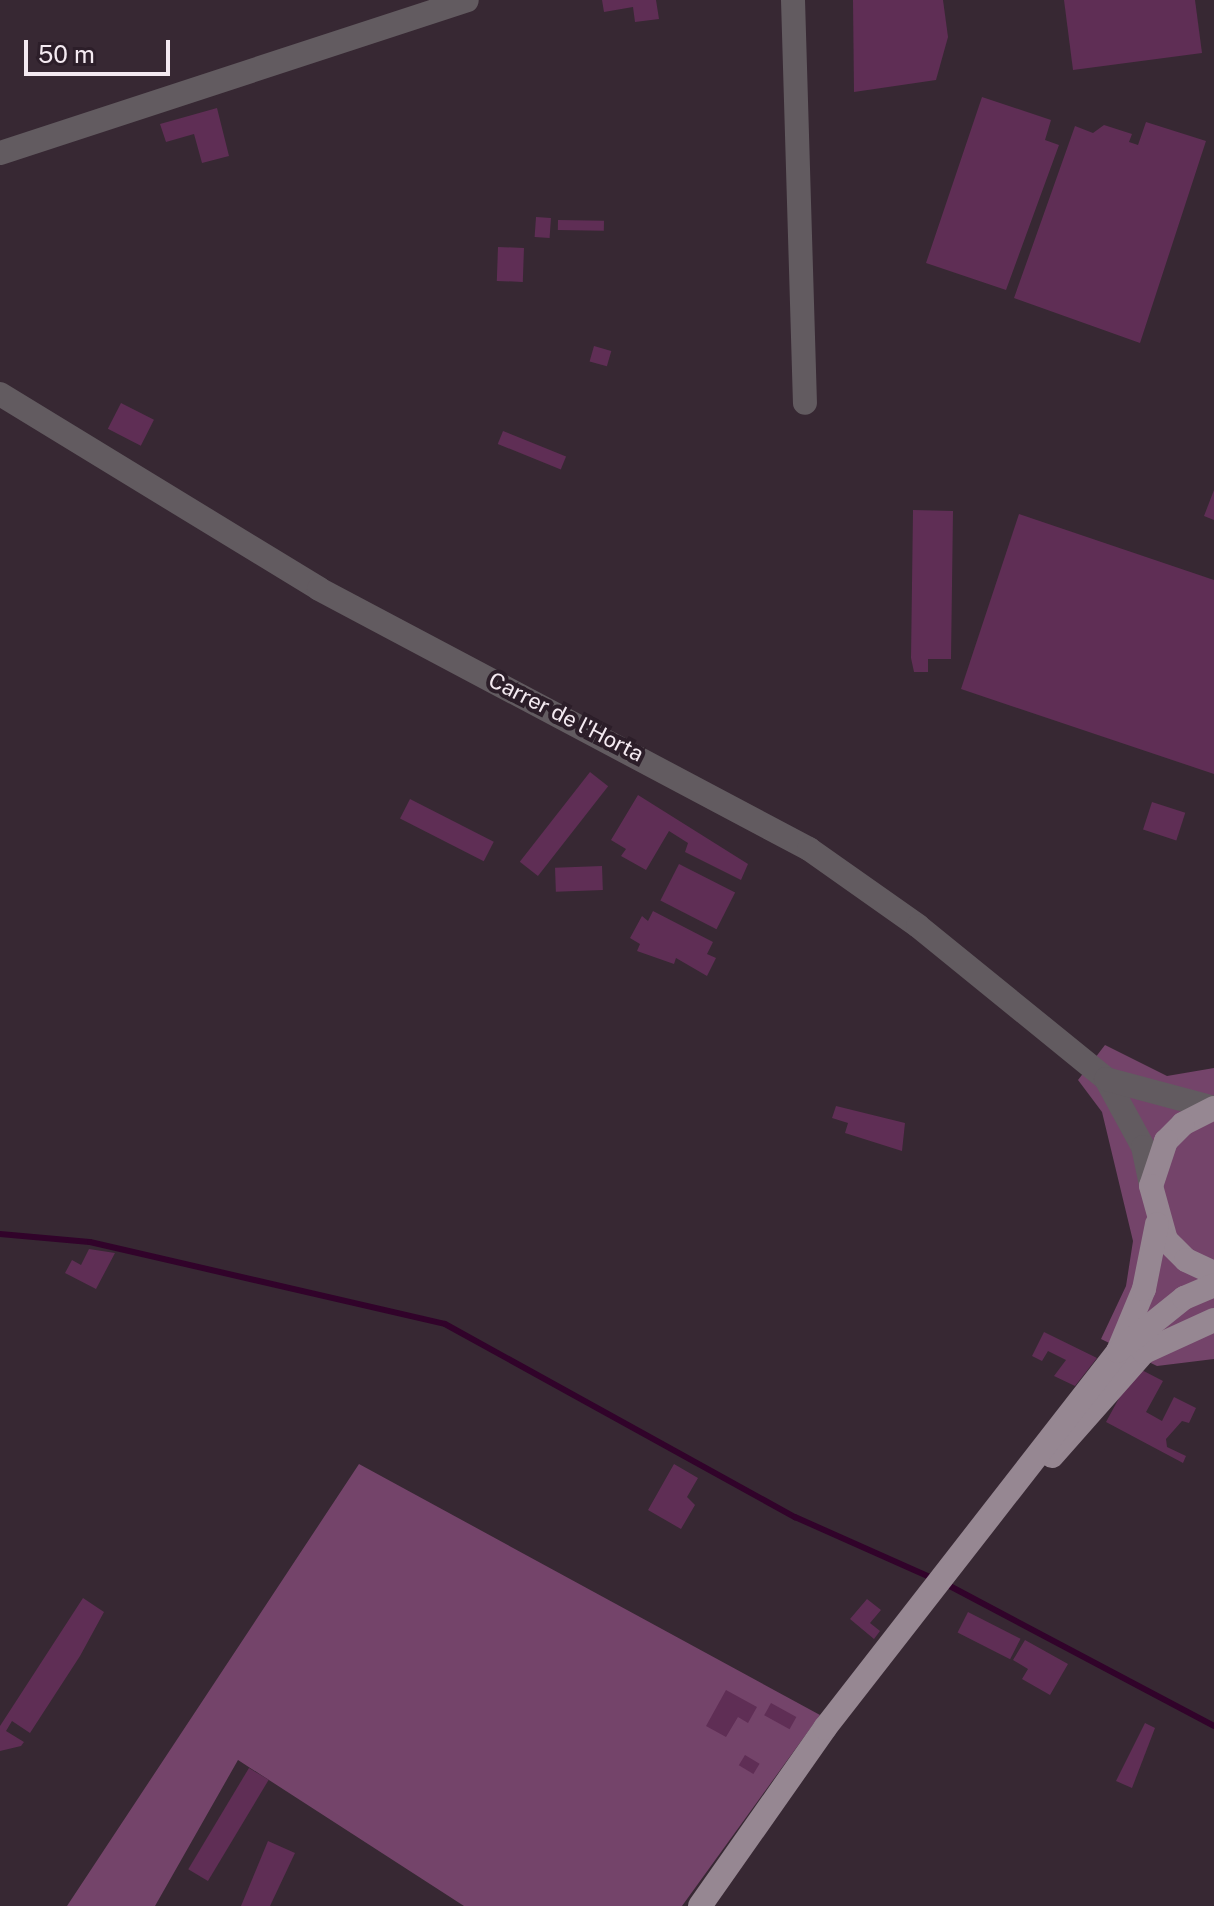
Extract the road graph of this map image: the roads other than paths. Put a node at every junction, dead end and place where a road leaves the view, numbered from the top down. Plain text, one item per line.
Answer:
1 (467, 0) edge
2 (793, 0) edge
3 (0, 153) edge
4 (0, 394) edge
5 (805, 403) dead end
6 (1106, 1079) junction
7 (1214, 1108) edge
8 (1151, 1186) junction
9 (1157, 1224) junction
10 (1214, 1273) edge
11 (1214, 1285) edge
12 (1214, 1320) edge
13 (1118, 1351) junction
14 (1020, 1477) junction
15 (700, 1906) edge

1 - 3 street
2 - 5 street
4 - 6 street, Carrer de l'Horta
6 - 7 street
6 - 8 street
7 - 8 main road
8 - 9 main road
9 - 10 main road
9 - 13 main road
11 - 13 main road
12 - 14 main road
13 - 14 main road
14 - 15 main road

